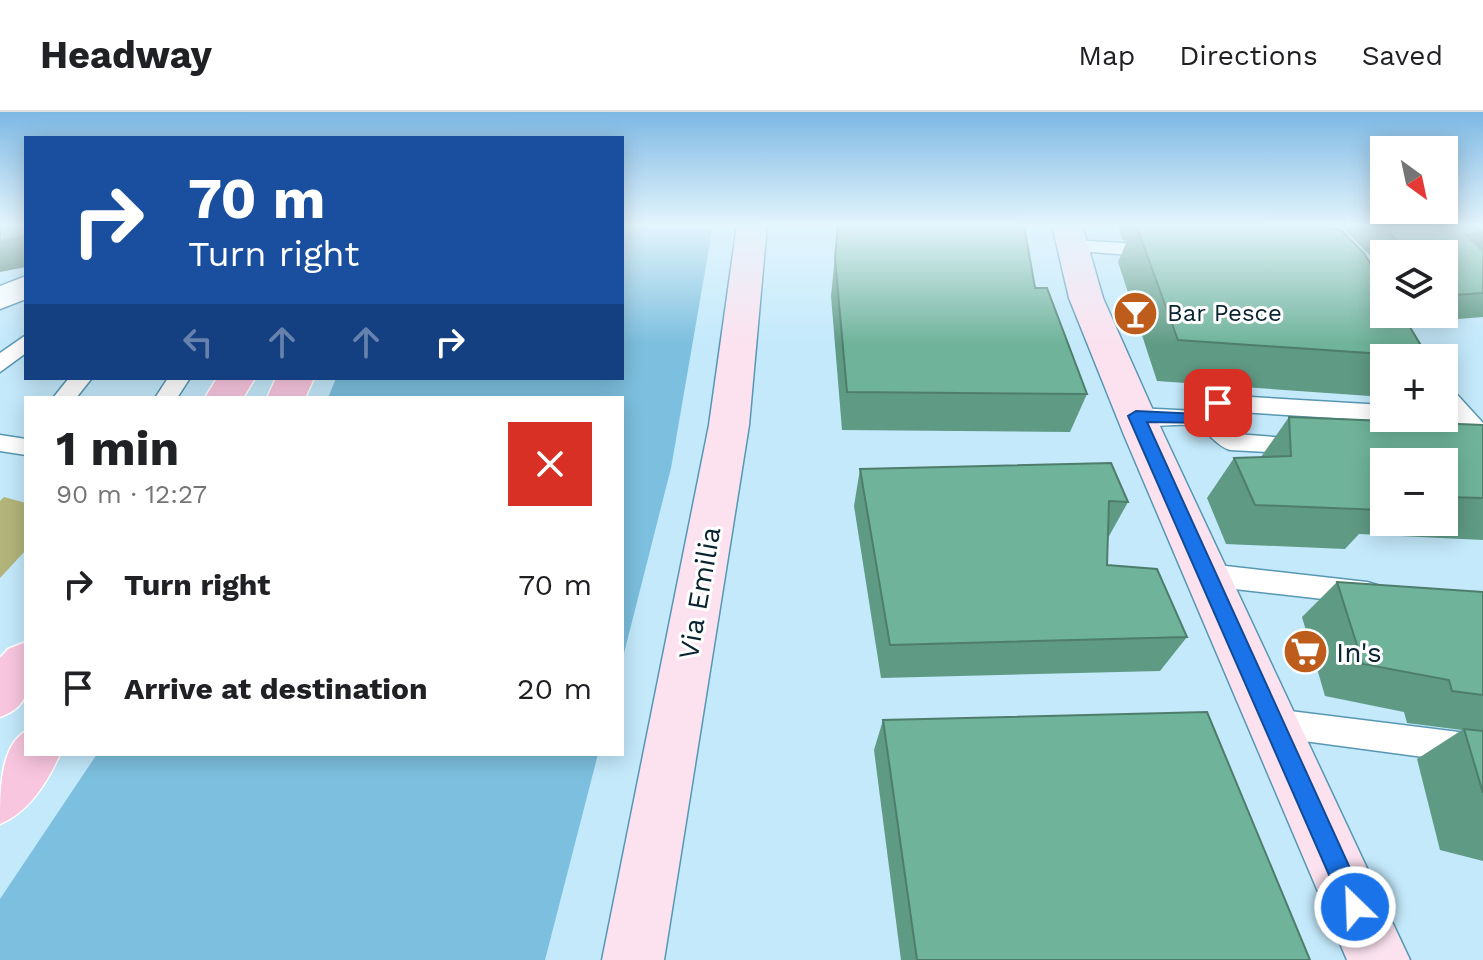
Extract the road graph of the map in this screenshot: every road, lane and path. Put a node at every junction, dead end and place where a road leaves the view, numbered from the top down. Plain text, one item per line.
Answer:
1 (747, 265) edge
2 (1076, 265) edge
3 (24, 287) edge
4 (0, 299) edge
5 (24, 344) edge
6 (0, 365) edge
7 (79, 380) edge
8 (66, 396) edge
9 (1458, 410) edge
10 (1370, 412) edge
11 (1136, 416) junction
12 (1203, 419) junction
13 (1483, 438) edge
14 (1334, 448) edge
15 (1208, 575) junction
16 (1395, 597) edge
17 (24, 666) edge
18 (0, 694) edge
19 (1274, 723) junction
20 (1483, 750) edge
21 (31, 756) edge
22 (0, 797) edge
23 (633, 960) edge
24 (1379, 960) edge

1 - 23 main road, Via Emilia
2 - 11 main road
3 - 4 street
5 - 6 lane
7 - 8 lane
9 - 13 lane
10 - 12 lane
11 - 12 lane
11 - 15 main road
12 - 14 lane
15 - 16 lane
15 - 19 main road
17 - 18 main road
19 - 20 lane
19 - 24 main road
21 - 22 main road

